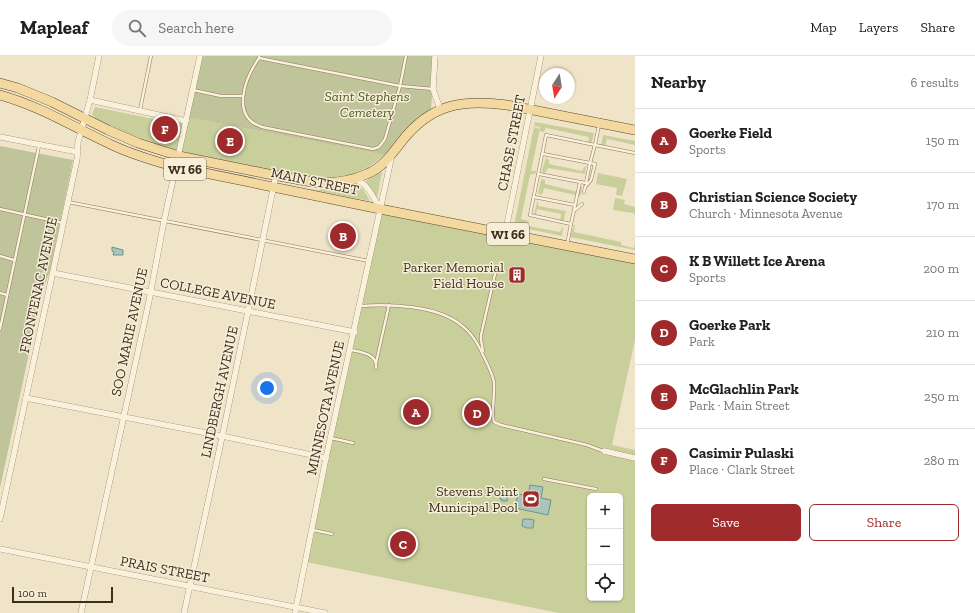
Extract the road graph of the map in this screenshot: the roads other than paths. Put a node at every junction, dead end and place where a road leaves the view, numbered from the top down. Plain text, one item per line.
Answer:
1 (99, 56) edge
2 (151, 56) edge
3 (200, 56) edge
4 (406, 56) edge
5 (435, 56) edge
6 (541, 56) edge
7 (259, 57) edge
8 (0, 83) edge
9 (400, 86) junction
10 (433, 89) junction
11 (192, 90) junction
12 (0, 95) edge
13 (242, 96) junction
14 (90, 100) junction
15 (440, 109) junction
16 (530, 109) junction
17 (140, 111) junction
18 (85, 118) junction
19 (186, 121) junction
20 (600, 123) junction
21 (81, 130) junction
22 (635, 130) edge
23 (0, 137) edge
24 (39, 145) junction
25 (595, 145) junction
26 (78, 152) junction
27 (392, 153) junction
28 (635, 153) edge
29 (542, 154) junction
30 (179, 156) junction
31 (590, 163) junction
32 (176, 167) junction
33 (539, 174) junction
34 (276, 175) junction
35 (353, 178) junction
36 (580, 182) junction
37 (274, 187) junction
38 (584, 192) dead end
39 (534, 196) junction
40 (68, 202) junction
41 (582, 204) dead end
42 (575, 205) junction
43 (0, 209) edge
44 (380, 209) junction
45 (574, 210) junction
46 (24, 215) junction
47 (164, 222) junction
48 (63, 223) junction
49 (571, 224) junction
50 (505, 234) junction
51 (263, 241) junction
52 (567, 246) junction
53 (0, 256) edge
54 (635, 259) edge
55 (14, 260) junction
56 (370, 262) junction
57 (53, 273) junction
58 (495, 274) dead end
59 (150, 292) junction
60 (0, 293) edge
61 (7, 295) junction
62 (389, 305) junction
63 (360, 306) junction
64 (248, 311) junction
65 (0, 329) edge
66 (354, 332) junction
67 (350, 350) junction
68 (484, 358) junction
69 (376, 363) junction
70 (376, 368) dead end
71 (26, 398) junction
72 (123, 417) junction
73 (222, 436) junction
74 (331, 438) junction
75 (353, 442) dead end
76 (604, 451) joint
77 (326, 458) junction
78 (635, 458) edge
79 (544, 479) dead end
80 (596, 489) dead end
81 (0, 519) edge
82 (312, 530) junction
83 (332, 534) dead end
84 (0, 549) edge
85 (91, 566) junction
86 (189, 586) junction
87 (296, 610) edge
88 (81, 613) edge
89 (184, 613) edge
90 (326, 613) edge

1 - 14 street, FRONTENAC AVENUE
2 - 17 lane
3 - 11 street, SOO MARIE AVENUE
4 - 9 lane
5 - 10 street
6 - 16 street, CHASE STREET
7 - 9 lane
7 - 13 lane
8 - 18 main road, WI 66
9 - 10 lane
9 - 13 lane
10 - 15 street
11 - 13 lane
11 - 19 street, SOO MARIE AVENUE
12 - 21 main road, MAIN STREET / WI 66
14 - 17 street
14 - 18 street, FRONTENAC AVENUE
15 - 16 main road, WI 66
15 - 27 main road, WI 66
16 - 20 main road, WI 66
16 - 50 street, CHASE STREET
17 - 19 street
18 - 21 street, FRONTENAC AVENUE
18 - 30 main road, WI 66
19 - 30 street, SOO MARIE AVENUE
20 - 22 main road, WI 66
20 - 25 lane
21 - 26 street, FRONTENAC AVENUE
21 - 32 main road, MAIN STREET / WI 66
23 - 24 street
24 - 26 street
24 - 46 lane
25 - 28 lane
25 - 29 lane
25 - 31 lane
26 - 40 street, FRONTENAC AVENUE
27 - 35 main road, WI 66
27 - 44 street, MINNESOTA AVENUE
29 - 31 lane
29 - 33 lane
30 - 32 street, SOO MARIE AVENUE
30 - 34 main road, WI 66
31 - 36 lane
31 - 38 lane
32 - 37 main road, MAIN STREET / WI 66
32 - 47 street, SOO MARIE AVENUE
33 - 36 lane
33 - 39 lane
34 - 35 main road, WI 66
34 - 37 street, LINDBERGH AVENUE
35 - 44 street
36 - 42 lane
37 - 44 main road, MAIN STREET / WI 66
37 - 51 street, LINDBERGH AVENUE
39 - 42 lane
39 - 49 lane
40 - 47 lane
40 - 48 street, FRONTENAC AVENUE
41 - 45 lane
42 - 45 lane
43 - 46 lane
44 - 50 main road, MAIN STREET / WI 66
44 - 56 street, MINNESOTA AVENUE
45 - 49 lane
46 - 48 lane
46 - 55 lane
47 - 51 lane
47 - 59 street, SOO MARIE AVENUE
48 - 57 street, FRONTENAC AVENUE
49 - 52 lane
50 - 52 main road, MAIN STREET / WI 66
51 - 56 lane
51 - 64 street, LINDBERGH AVENUE
52 - 54 main road, MAIN STREET / WI 66
53 - 55 lane
55 - 61 lane
56 - 63 street, MINNESOTA AVENUE
57 - 59 street, COLLEGE AVENUE
57 - 71 street, FRONTENAC AVENUE
58 - 68 lane
59 - 64 street, COLLEGE AVENUE
59 - 72 street, SOO MARIE AVENUE
60 - 61 lane
61 - 65 lane
62 - 63 lane
62 - 68 lane
62 - 69 lane
63 - 66 street, MINNESOTA AVENUE
64 - 66 street, COLLEGE AVENUE
64 - 73 street, LINDBERGH AVENUE
66 - 67 street, MINNESOTA AVENUE
67 - 69 lane
67 - 74 street, MINNESOTA AVENUE
68 - 76 lane
69 - 70 lane
71 - 72 street
71 - 81 street, FRONTENAC AVENUE
72 - 73 street
72 - 85 street, SOO MARIE AVENUE
73 - 77 street
73 - 86 street, LINDBERGH AVENUE
74 - 75 lane
74 - 77 street, MINNESOTA AVENUE
76 - 78 street
77 - 82 street, MINNESOTA AVENUE
79 - 80 lane
82 - 83 lane
82 - 87 street, MINNESOTA AVENUE
84 - 85 street, PRAIS STREET
85 - 86 street, PRAIS STREET
85 - 88 street, SOO MARIE AVENUE
86 - 87 street, PRAIS STREET
86 - 89 street, LINDBERGH AVENUE
87 - 90 street, PRAIS STREET

